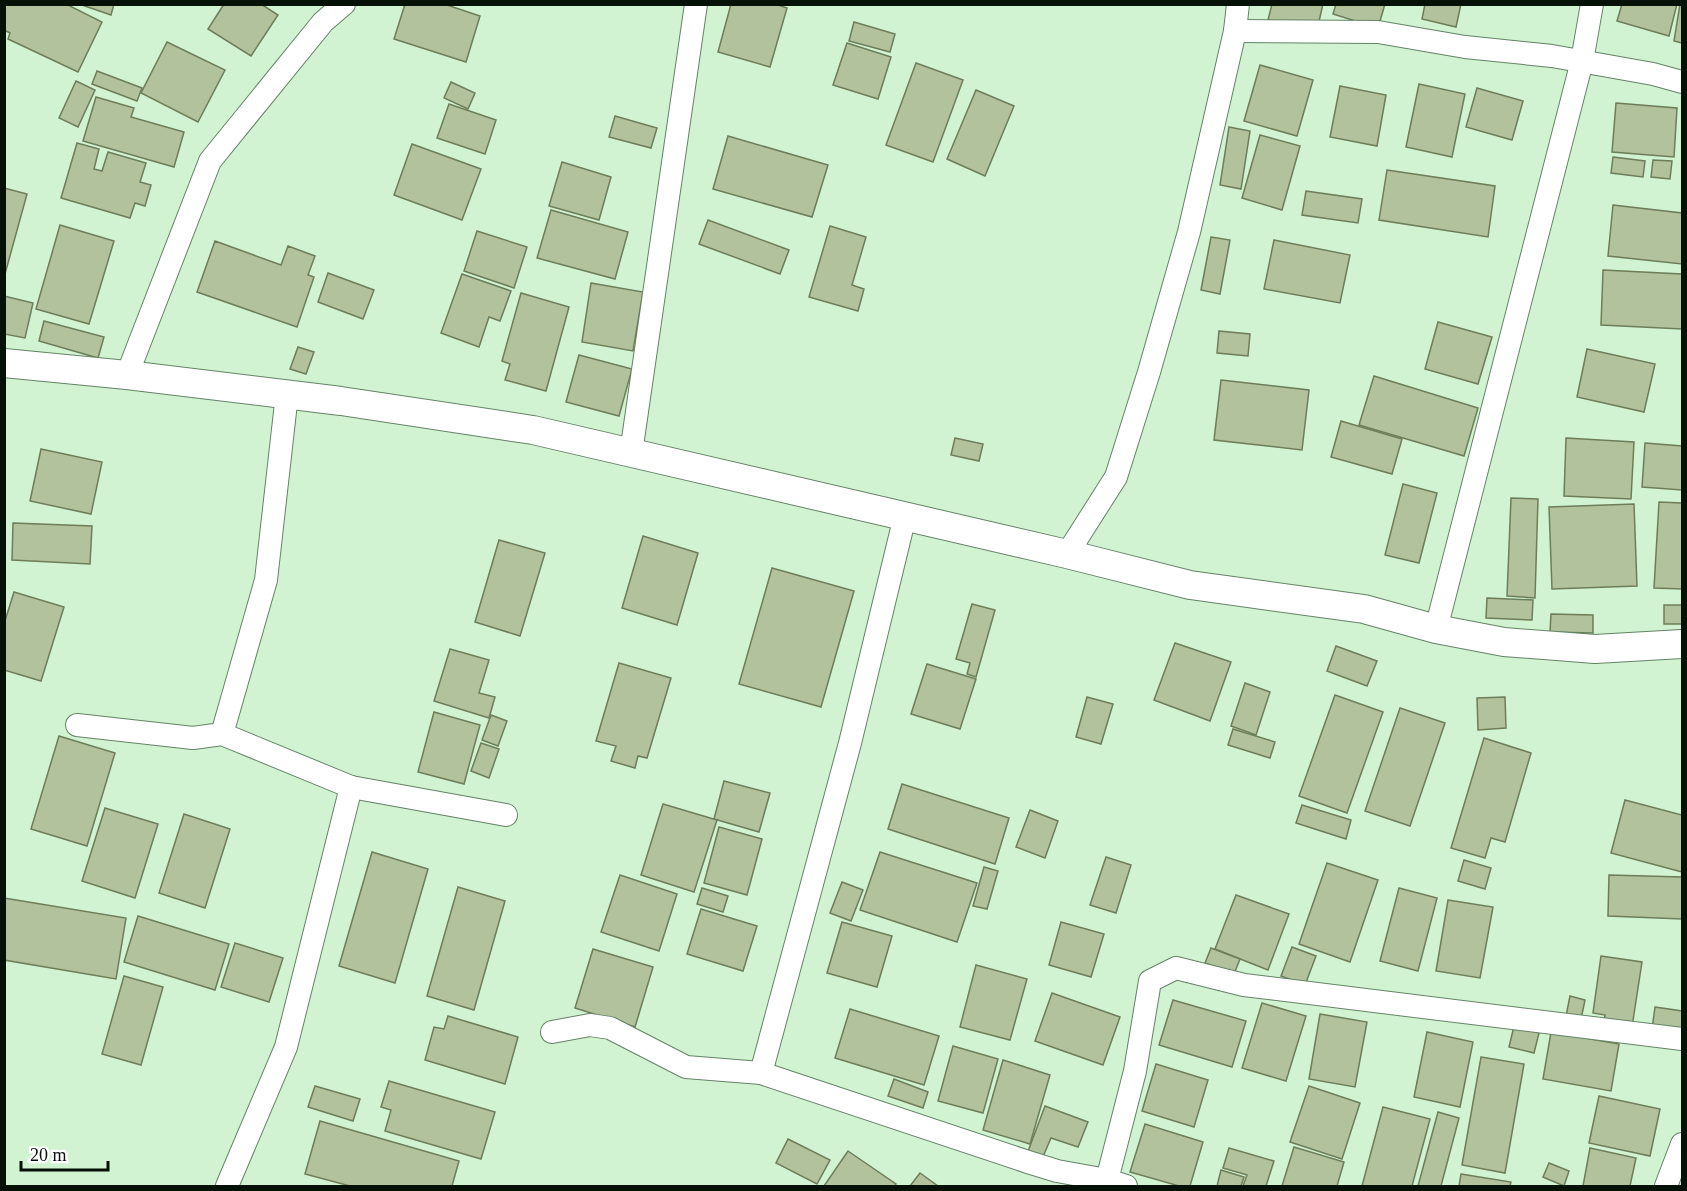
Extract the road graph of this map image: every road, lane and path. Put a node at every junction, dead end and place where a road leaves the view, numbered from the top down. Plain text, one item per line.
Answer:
1 (344, 4) edge
2 (696, 4) edge
3 (1238, 4) edge
4 (1592, 4) edge
5 (1235, 30) junction
6 (1582, 61) junction
7 (1683, 82) edge
8 (4, 363) edge
9 (127, 375) junction
10 (287, 394) junction
11 (631, 453) junction
12 (905, 516) junction
13 (1068, 554) junction
14 (1436, 629) junction
15 (1683, 644) edge
16 (77, 725) dead end
17 (222, 734) junction
18 (351, 787) junction
19 (506, 815) dead end
20 (552, 1032) dead end
21 (1683, 1040) edge
22 (761, 1073) junction
23 (1683, 1144) edge
24 (1117, 1183) edge
25 (227, 1186) edge
26 (1666, 1186) edge

1 - 9 street
2 - 11 street
3 - 5 street
4 - 6 street
5 - 6 street
5 - 13 street
6 - 7 street
6 - 14 street
8 - 9 street
9 - 10 street
10 - 11 street
10 - 17 street
11 - 12 street
12 - 13 street
12 - 22 street
13 - 14 street
14 - 15 street
16 - 17 street
17 - 18 street
18 - 19 street
18 - 25 street
20 - 22 street
21 - 24 street
22 - 24 street
23 - 26 street

